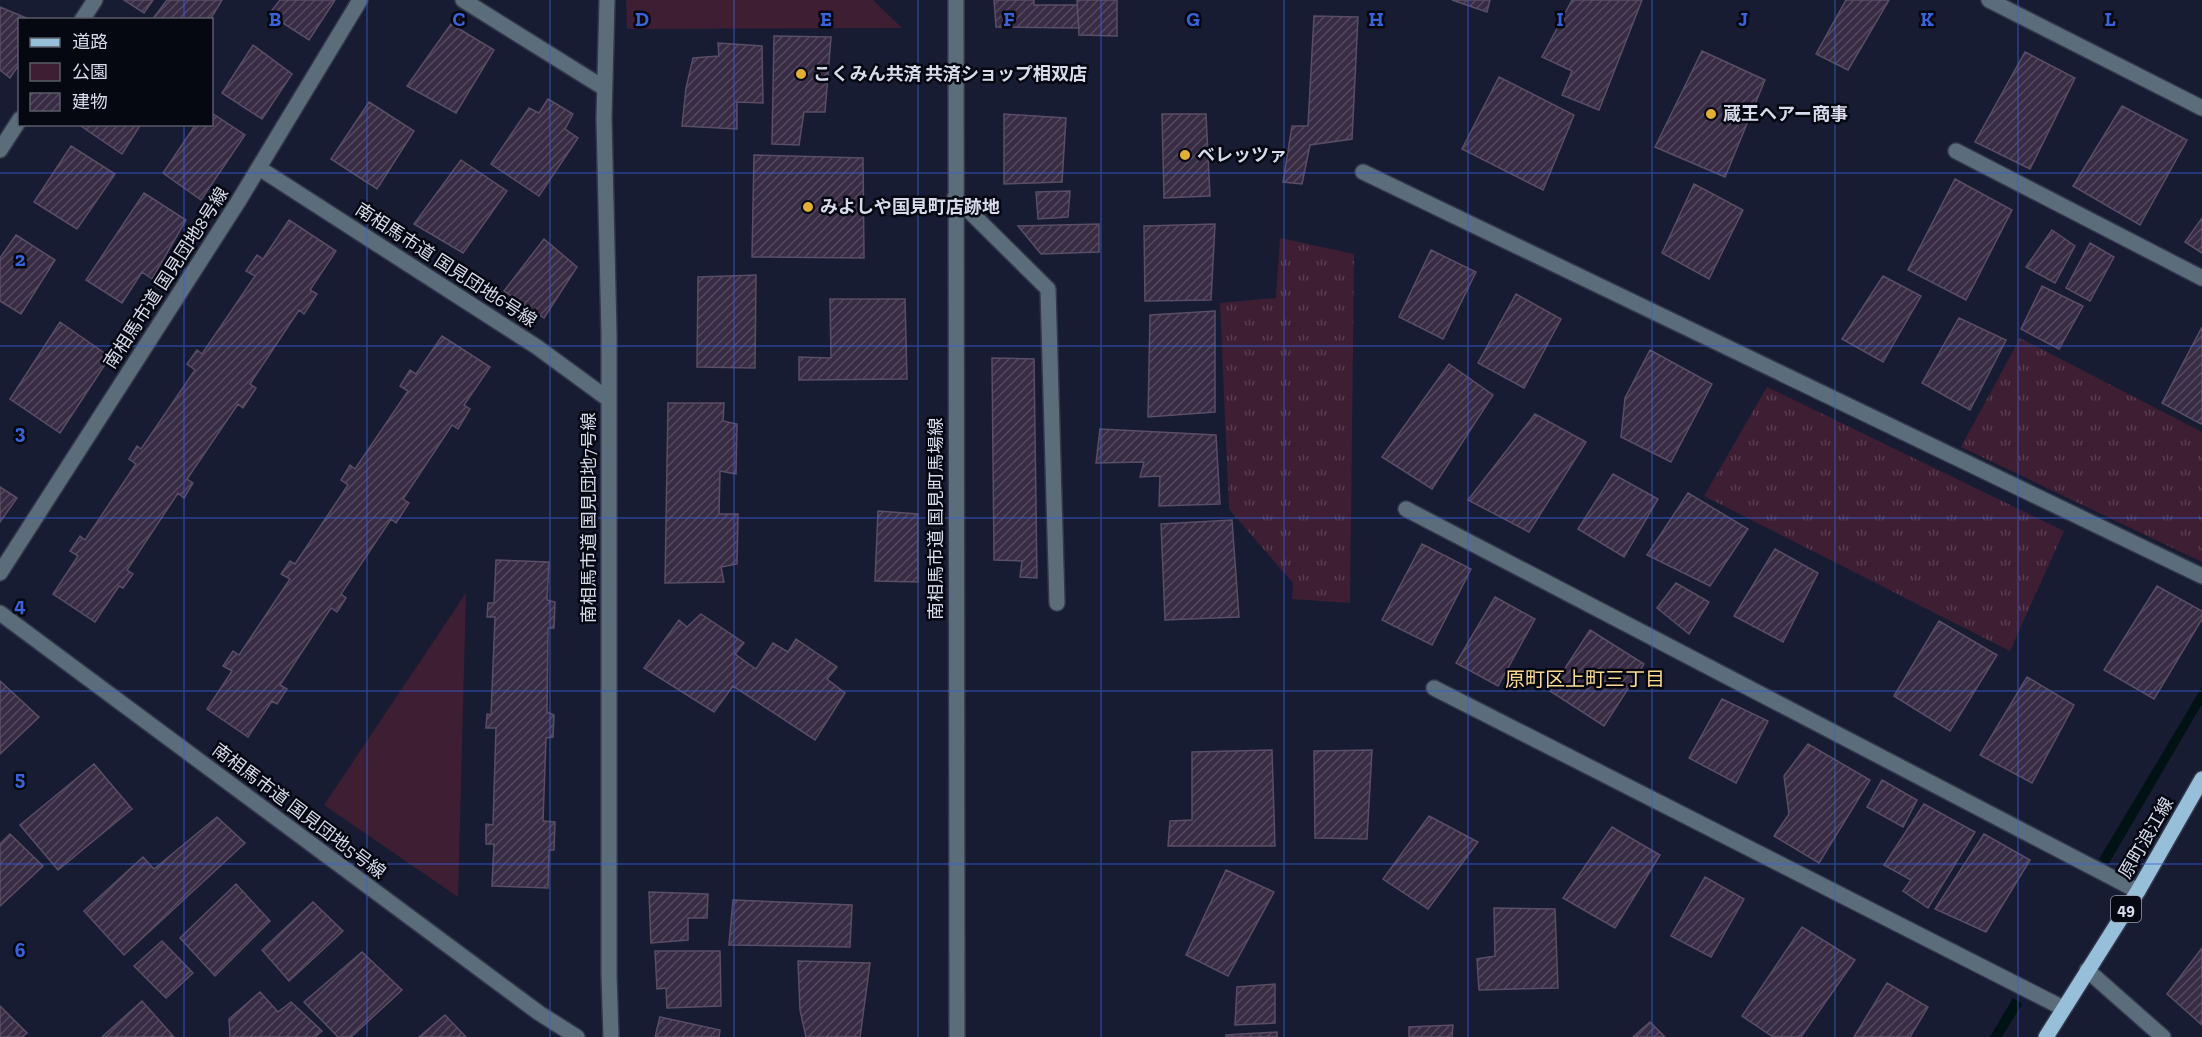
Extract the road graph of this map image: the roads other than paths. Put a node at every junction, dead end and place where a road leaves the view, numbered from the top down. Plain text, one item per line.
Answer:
1 (94, 0) edge
2 (360, 0) edge
3 (463, 0) edge
4 (607, 0) edge
5 (942, 0) edge
6 (1989, 0) edge
7 (956, 4) edge
8 (83, 18) edge
9 (604, 88) junction
10 (2202, 108) edge
11 (18, 122) edge
12 (0, 150) edge
13 (1956, 150) dead end
14 (259, 168) junction
15 (1363, 172) dead end
16 (955, 197) junction
17 (2202, 278) edge
18 (608, 399) junction
19 (1406, 509) dead end
20 (0, 573) edge
21 (2202, 576) edge
22 (1057, 603) dead end
23 (0, 613) edge
24 (1434, 688) dead end
25 (2202, 780) edge
26 (2138, 891) junction
27 (2087, 970) junction
28 (2063, 1008) junction
29 (577, 1037) edge
30 (611, 1037) edge
31 (957, 1037) edge
32 (2046, 1037) edge
33 (2163, 1037) edge

1 - 8 street
2 - 14 street, 南相馬市道 国見団地8号線
3 - 9 street
4 - 9 street, 南相馬市道 国見団地7号線
5 - 7 street
6 - 10 street
7 - 16 street, 南相馬市道 国見町馬場線
9 - 18 street, 南相馬市道 国見団地7号線
11 - 12 street
13 - 17 street
14 - 18 street, 南相馬市道 国見団地6号線
14 - 20 street, 南相馬市道 国見団地8号線
15 - 21 street
16 - 22 street
16 - 31 street, 南相馬市道 国見町馬場線
18 - 30 street, 南相馬市道 国見団地7号線
19 - 26 street
23 - 29 street, 南相馬市道 国見団地5号線
24 - 28 street
25 - 26 main road, 原町浪江線 / 49
26 - 27 main road, 原町浪江線 / 49
27 - 28 main road, 原町浪江線 / 49
27 - 33 street
28 - 32 main road, 原町浪江線 / 49

